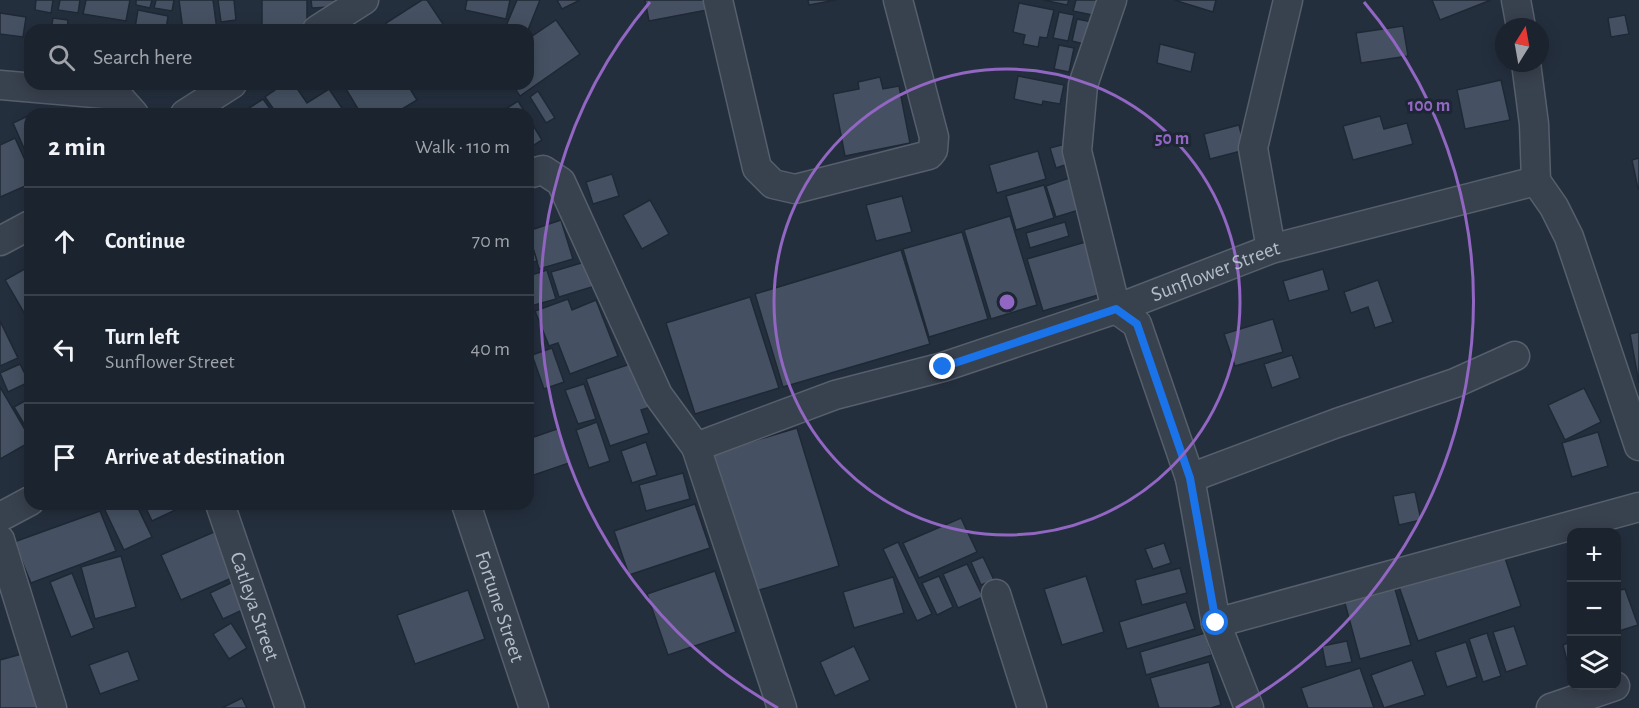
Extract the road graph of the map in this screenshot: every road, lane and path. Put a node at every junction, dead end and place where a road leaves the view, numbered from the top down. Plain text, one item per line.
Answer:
1 (364, 0) edge
2 (718, 0) edge
3 (898, 0) edge
4 (1112, 0) edge
5 (1288, 0) edge
6 (1516, 0) edge
7 (1519, 18) edge
8 (326, 24) edge
9 (1527, 72) edge
10 (0, 85) edge
11 (24, 87) edge
12 (58, 90) edge
13 (223, 90) edge
14 (129, 108) edge
15 (194, 108) edge
16 (536, 172) edge
17 (1536, 181) junction
18 (24, 228) edge
19 (0, 241) edge
20 (1271, 249) junction
21 (1116, 309) junction
22 (1515, 356) dead end
23 (1639, 446) edge
24 (696, 447) junction
25 (1190, 478) junction
26 (24, 504) edge
27 (1639, 507) edge
28 (222, 510) edge
29 (468, 510) edge
30 (0, 518) edge
31 (0, 540) edge
32 (996, 594) dead end
33 (1216, 623) junction
34 (1639, 677) edge
35 (1621, 683) edge
36 (1602, 690) edge
37 (1618, 690) edge
38 (52, 708) edge
39 (290, 708) edge
40 (534, 708) edge
41 (782, 708) edge
42 (1032, 708) edge
43 (1249, 708) edge
44 (1551, 708) edge
45 (1623, 708) edge

1 - 8 street
2 - 3 street
4 - 21 street
5 - 20 street
6 - 7 street
9 - 17 street
10 - 11 street
12 - 14 street
13 - 15 street
16 - 24 street
17 - 20 street, Sunflower Street
17 - 23 street
18 - 19 street
20 - 21 street, Sunflower Street
21 - 24 street, Sunflower Street
21 - 25 street
22 - 25 street
24 - 41 street
25 - 33 street
26 - 30 street
27 - 33 street
28 - 39 street, Catleya Street
29 - 40 street, Fortune Street
31 - 38 street
32 - 42 street
33 - 43 street
34 - 35 street
36 - 44 street
37 - 45 street

